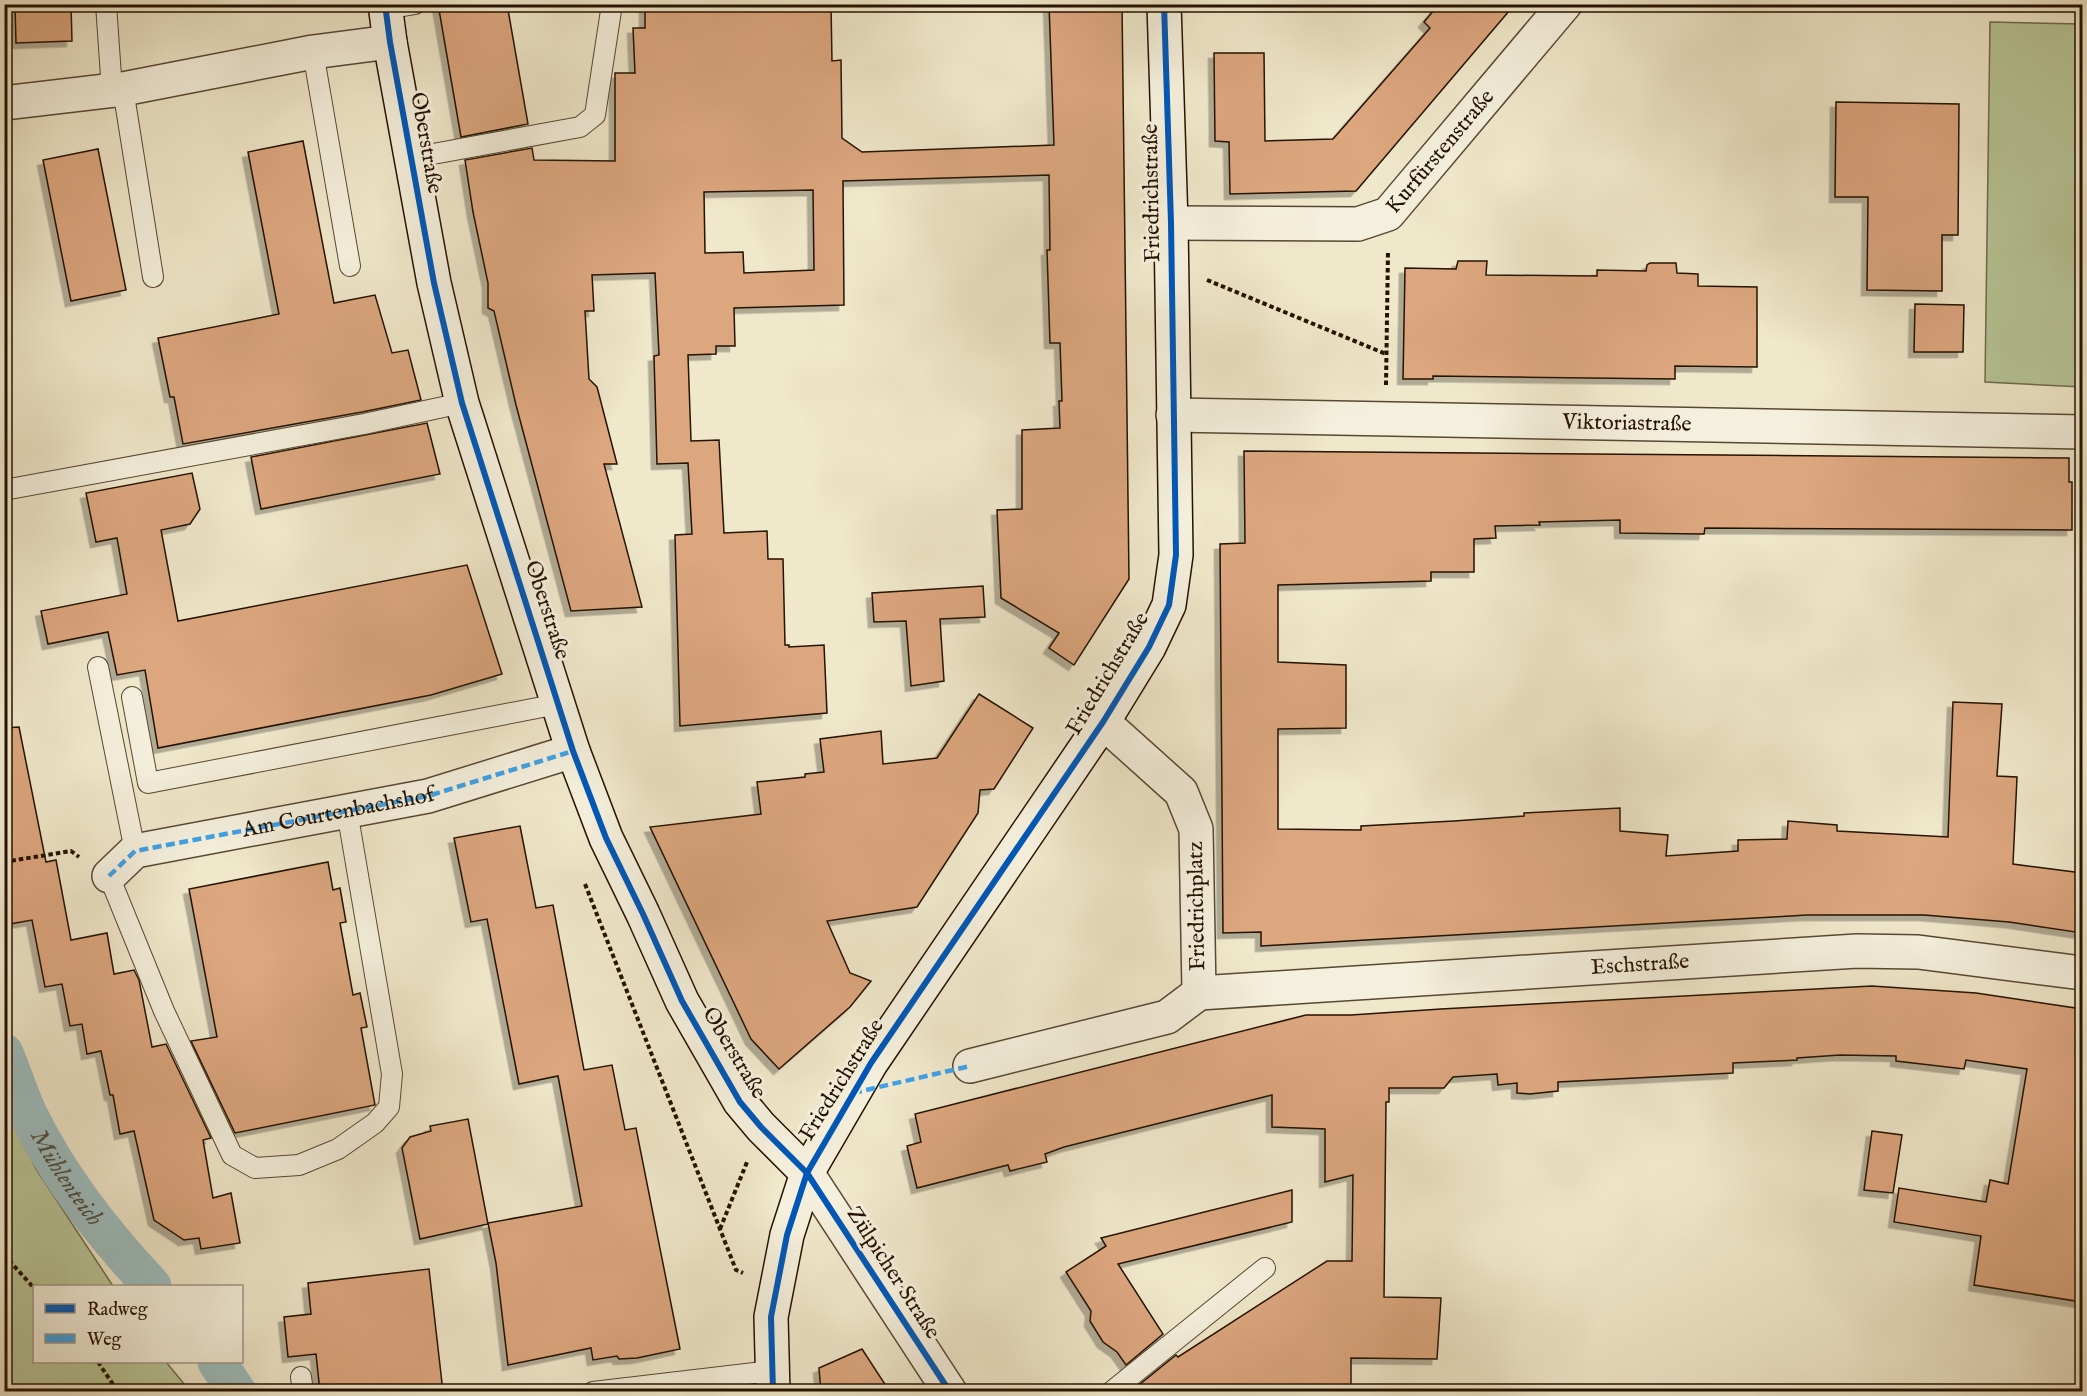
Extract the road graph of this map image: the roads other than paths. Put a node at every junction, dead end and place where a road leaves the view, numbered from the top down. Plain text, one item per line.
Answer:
1 (106, 4) edge
2 (612, 4) edge
3 (1164, 4) edge
4 (1565, 4) edge
5 (395, 6) edge
6 (390, 42) junction
7 (314, 52) junction
8 (117, 90) junction
9 (4, 103) edge
10 (411, 158) junction
11 (1171, 223) junction
12 (350, 266) dead end
13 (153, 277) dead end
14 (462, 403) junction
15 (1173, 415) junction
16 (2082, 432) edge
17 (4, 490) edge
18 (98, 667) dead end
19 (132, 697) dead end
20 (558, 704) junction
21 (1103, 722) junction
22 (573, 751) junction
23 (347, 811) junction
24 (135, 851) junction
25 (109, 876) joint
26 (2082, 973) edge
27 (1199, 993) junction
28 (970, 1066) dead end
29 (807, 1173) junction
30 (1265, 1268) dead end
31 (772, 1381) edge
32 (593, 1392) edge
33 (950, 1392) edge
34 (1111, 1392) edge

1 - 8 lane
2 - 10 lane
3 - 11 street, Friedrichstraße
4 - 11 street, Kurfürstenstraße
5 - 6 street, Oberstraße
6 - 7 street
6 - 10 street, Oberstraße
7 - 8 street
7 - 12 lane
8 - 9 street
8 - 13 lane
10 - 14 street, Oberstraße
11 - 15 street, Friedrichstraße
14 - 17 lane
14 - 20 street, Oberstraße
15 - 16 street, Viktoriastraße
15 - 21 street, Friedrichstraße
18 - 24 lane
19 - 20 lane
20 - 22 street, Oberstraße
21 - 27 street, Friedrichplatz
21 - 29 street, Friedrichstraße
22 - 23 street, Am Courtenbachshof
22 - 29 street, Oberstraße
23 - 24 street, Am Courtenbachshof
23 - 25 lane
24 - 25 street
26 - 27 street, Eschstraße
27 - 28 street, Friedrichplatz
29 - 31 street, Friedrichstraße
29 - 33 street, Zülpicher Straße
30 - 34 lane
31 - 32 lane

